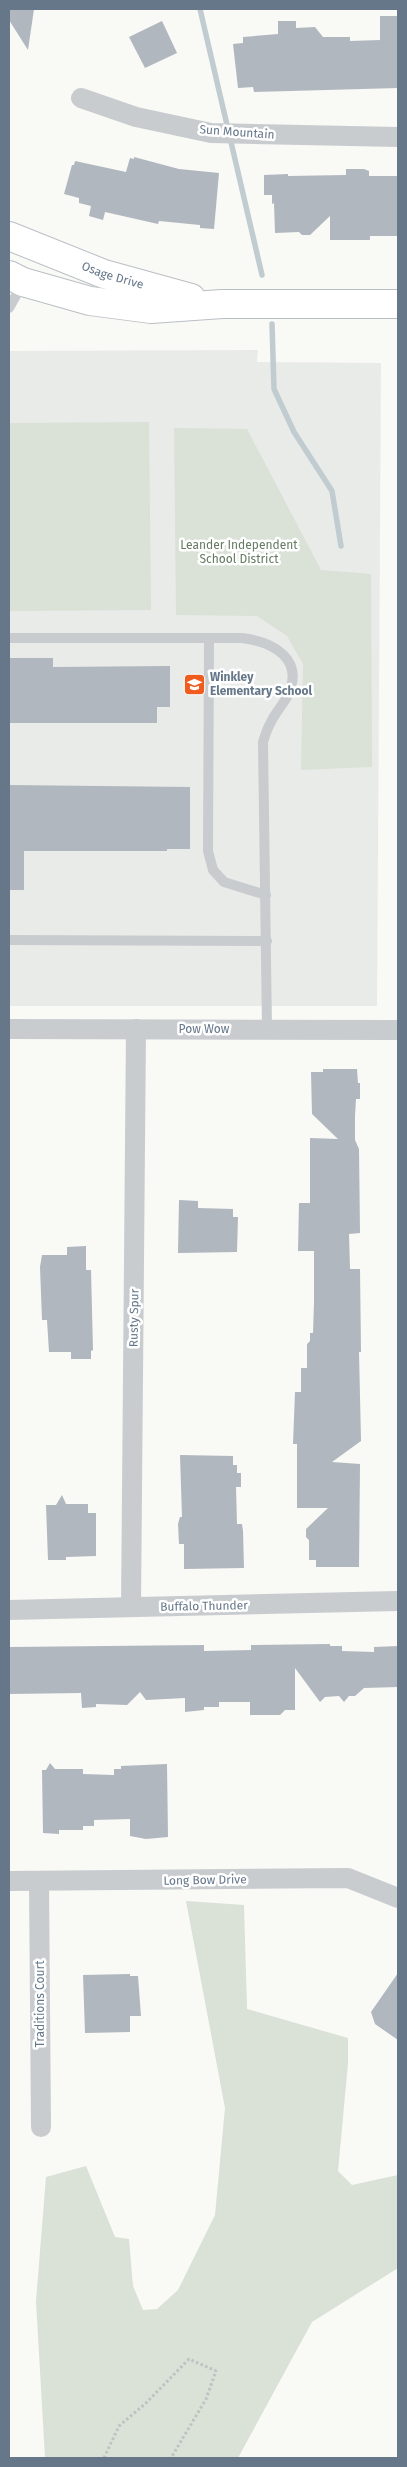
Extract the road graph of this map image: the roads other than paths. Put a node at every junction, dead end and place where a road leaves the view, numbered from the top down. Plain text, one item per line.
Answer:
1 (81, 98) dead end
2 (398, 137) edge
3 (9, 236) edge
4 (16, 279) edge
5 (222, 304) junction
6 (398, 304) edge
7 (9, 308) edge
8 (9, 638) edge
9 (209, 639) junction
10 (266, 895) junction
11 (9, 940) edge
12 (267, 941) junction
13 (9, 1029) edge
14 (136, 1029) junction
15 (267, 1029) junction
16 (398, 1030) edge
17 (398, 1602) edge
18 (131, 1607) junction
19 (9, 1610) edge
20 (9, 1881) edge
21 (38, 1881) junction
22 (398, 1898) edge
23 (41, 2127) dead end

1 - 2 street, Sun Mountain
3 - 5 street, Osage Drive
4 - 5 street, Osage Drive
4 - 7 lane
5 - 6 street, Osage Drive
8 - 9 lane
9 - 10 lane
9 - 10 lane
10 - 12 lane
11 - 12 lane
12 - 15 lane
13 - 14 street, Pow Wow
14 - 15 street, Pow Wow
14 - 18 street, Rusty Spur
15 - 16 street, Pow Wow
17 - 18 street, Buffalo Thunder
18 - 19 street, Buffalo Thunder
20 - 21 street, Long Bow Drive
21 - 22 street, Long Bow Drive
21 - 23 street, Traditions Court

